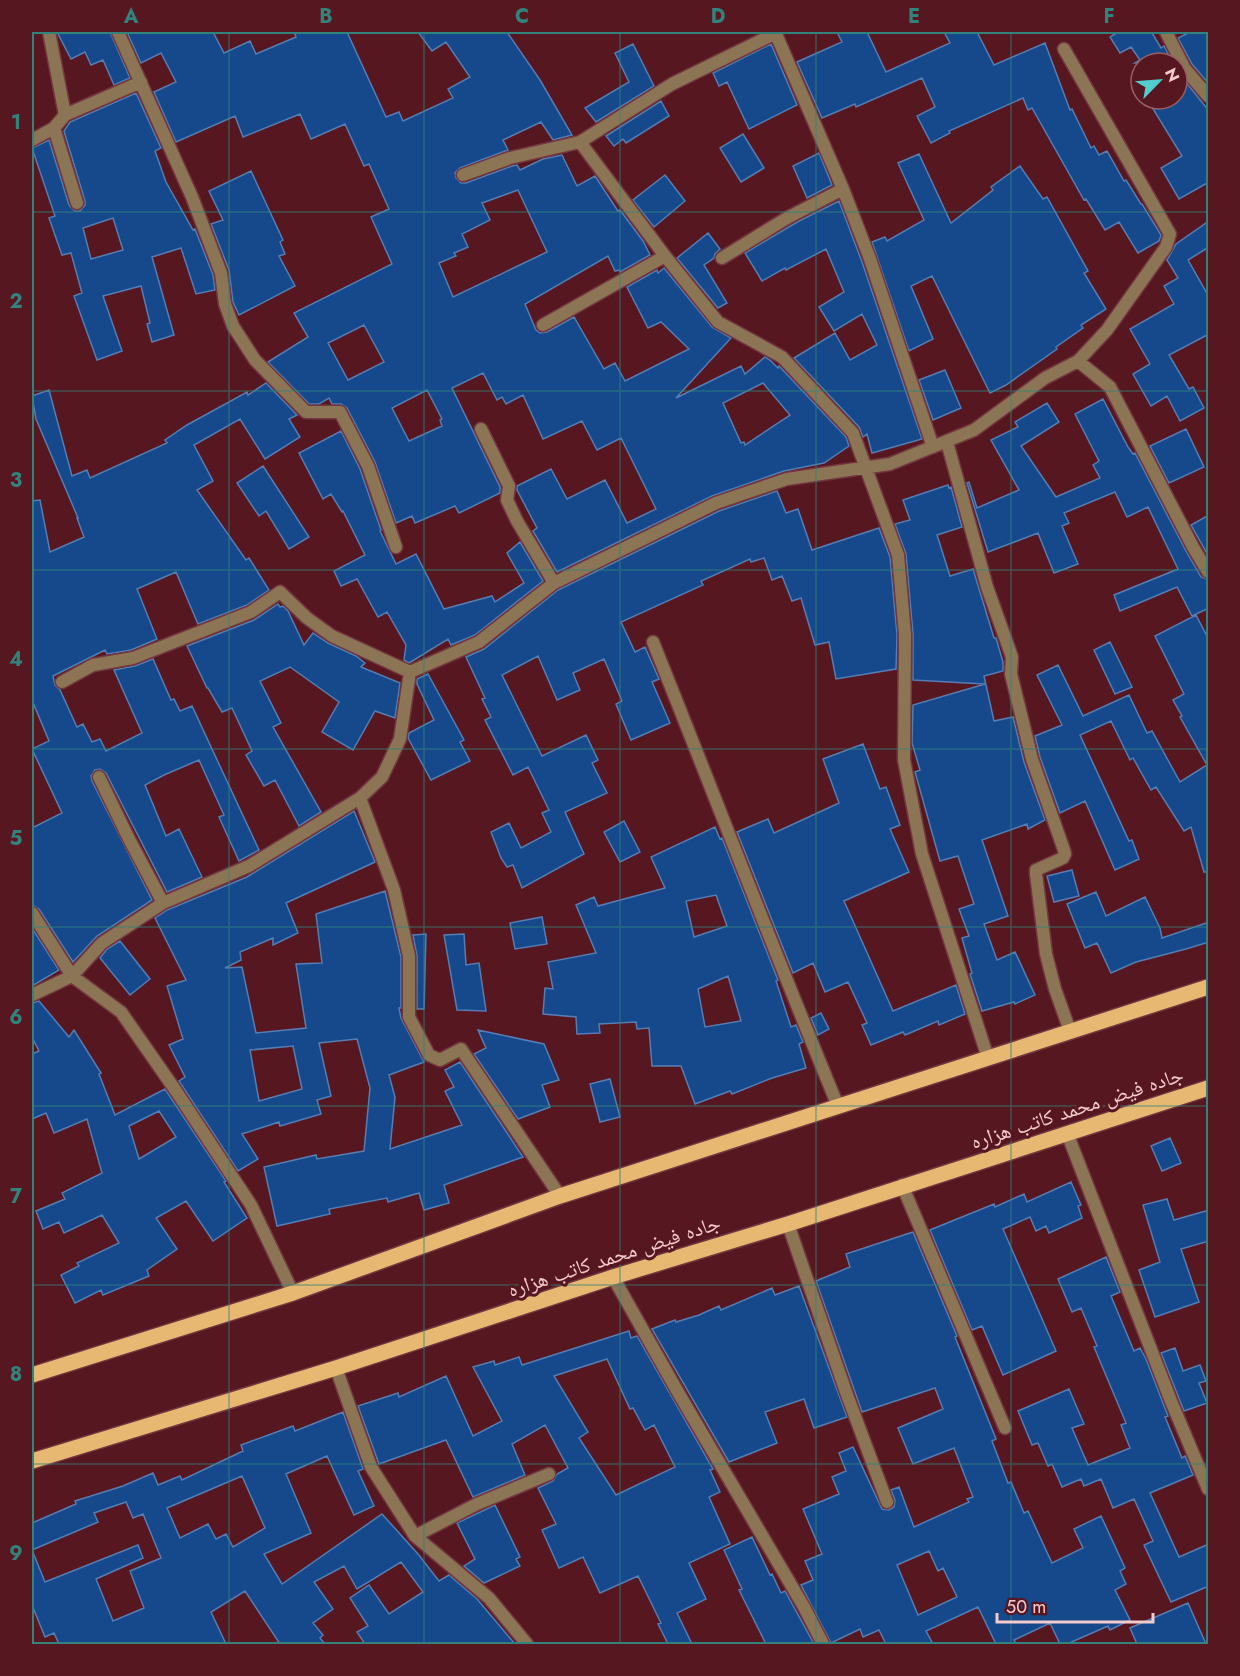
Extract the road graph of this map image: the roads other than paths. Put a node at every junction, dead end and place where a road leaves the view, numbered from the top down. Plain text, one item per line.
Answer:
1 (49, 32) edge
2 (118, 32) edge
3 (776, 32) edge
4 (1166, 32) edge
5 (1064, 49) dead end
6 (141, 82) junction
7 (1209, 96) edge
8 (65, 115) junction
9 (54, 128) junction
10 (32, 140) edge
11 (580, 142) junction
12 (463, 175) dead end
13 (843, 189) junction
14 (77, 203) dead end
15 (665, 256) junction
16 (722, 258) dead end
17 (543, 325) dead end
18 (1078, 361) junction
19 (481, 429) dead end
20 (947, 442) junction
21 (933, 447) junction
22 (864, 468) junction
23 (396, 547) dead end
24 (1209, 572) edge
25 (554, 583) junction
26 (653, 642) dead end
27 (410, 672) junction
28 (62, 682) dead end
29 (99, 777) dead end
30 (360, 798) junction
31 (163, 903) junction
32 (32, 913) edge
33 (72, 976) junction
34 (1209, 987) edge
35 (32, 994) edge
36 (1070, 1032) junction
37 (988, 1058) junction
38 (1209, 1088) edge
39 (838, 1106) junction
40 (1067, 1133) junction
41 (902, 1185) junction
42 (560, 1196) junction
43 (788, 1224) junction
44 (614, 1277) junction
45 (293, 1293) junction
46 (336, 1368) junction
47 (32, 1375) edge
48 (1005, 1428) dead end
49 (32, 1461) edge
50 (549, 1474) dead end
51 (1209, 1489) edge
52 (887, 1502) dead end
53 (415, 1536) junction
54 (526, 1644) edge
55 (824, 1644) edge

1 - 8 street
2 - 6 street
3 - 11 street
3 - 13 street
4 - 7 street
5 - 18 street
6 - 8 street
6 - 23 street
8 - 9 street
9 - 10 street
9 - 14 street
11 - 12 street
11 - 15 street
13 - 16 street
13 - 21 street
15 - 17 street
15 - 22 street
18 - 20 street
18 - 24 street
19 - 25 street
20 - 21 street
20 - 36 street
21 - 22 street
22 - 25 street
22 - 37 street
25 - 27 street
26 - 39 street
27 - 28 street
27 - 30 street
29 - 31 street
30 - 31 street
30 - 42 street
31 - 33 street
32 - 33 street
33 - 35 street
33 - 45 street
34 - 36 main road
36 - 37 main road
37 - 39 main road
38 - 40 main road, جاده فیض محمد کاتب هزاره
39 - 42 main road
40 - 41 main road, جاده فیض محمد کاتب هزاره
40 - 51 street
41 - 43 main road, جاده فیض محمد کاتب هزاره
41 - 48 street
42 - 45 main road
43 - 44 main road, جاده فیض محمد کاتب هزاره
43 - 52 street
44 - 46 main road, جاده فیض محمد کاتب هزاره
44 - 55 street
45 - 47 main road
46 - 49 main road, جاده فیض محمد کاتب هزاره
46 - 53 street
50 - 53 street
53 - 54 street

